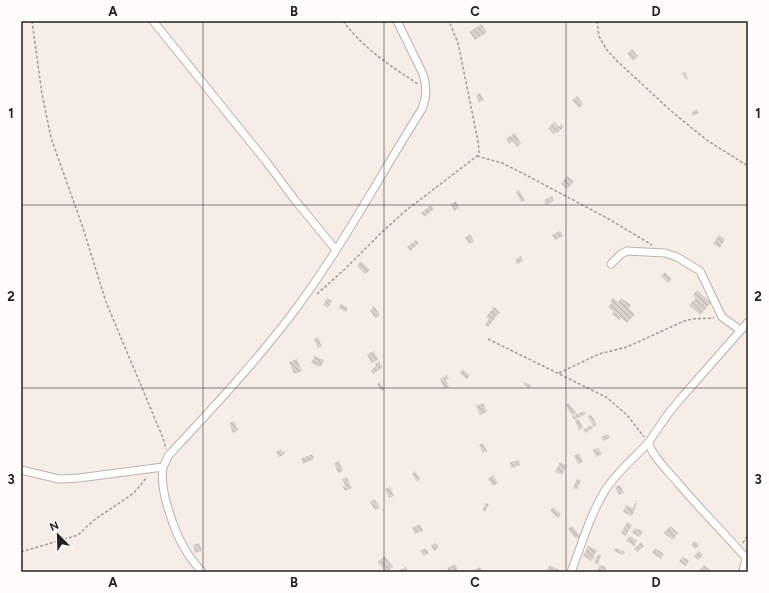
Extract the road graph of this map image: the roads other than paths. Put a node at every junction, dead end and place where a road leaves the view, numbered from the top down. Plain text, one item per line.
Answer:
1 (153, 21) edge
2 (397, 21) edge
3 (336, 250) junction
4 (611, 264) dead end
5 (748, 322) edge
6 (740, 330) junction
7 (648, 443) junction
8 (164, 467) junction
9 (21, 470) edge
10 (747, 557) edge
11 (202, 572) edge
12 (570, 572) edge
13 (743, 572) edge

1 - 3 street
2 - 3 street
3 - 8 street
4 - 6 street
5 - 6 street
6 - 7 street
7 - 10 street
7 - 12 street
8 - 9 street
8 - 11 street
10 - 13 street

